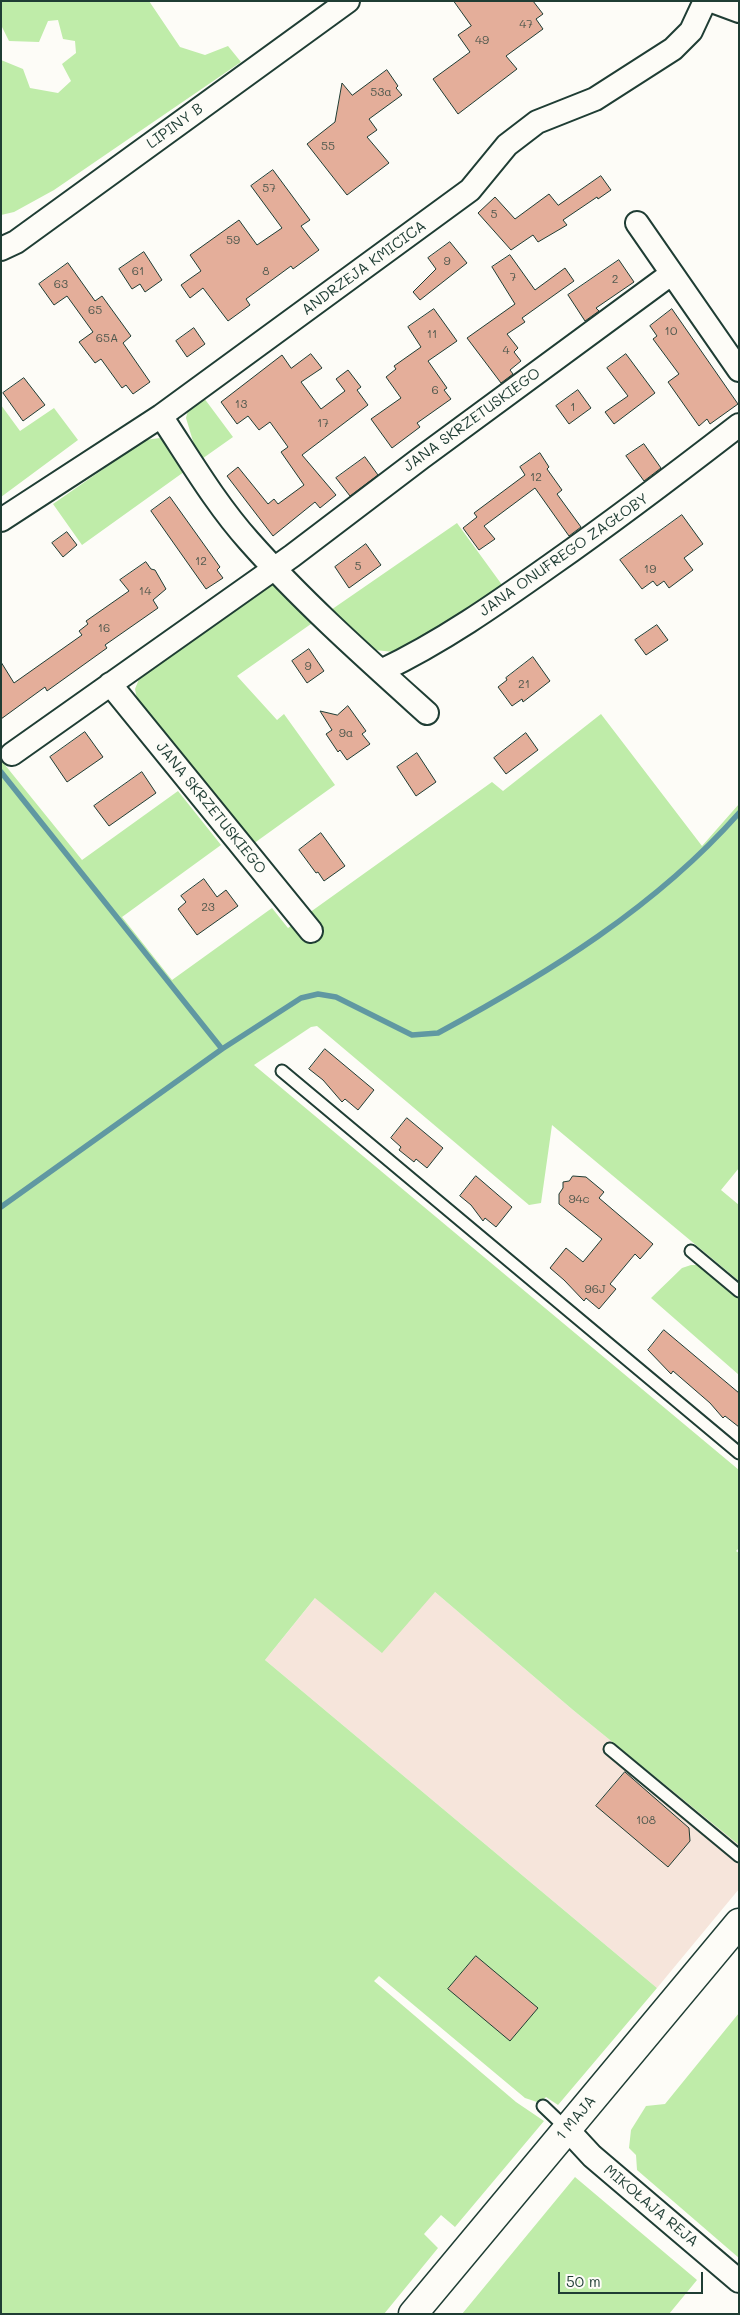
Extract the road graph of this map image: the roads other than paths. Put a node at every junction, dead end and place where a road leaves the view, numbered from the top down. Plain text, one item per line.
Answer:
1 (348, 1) edge
2 (705, 1) edge
3 (712, 1) edge
4 (739, 11) edge
5 (637, 223) dead end
6 (1, 249) edge
7 (671, 274) junction
8 (739, 370) edge
9 (162, 416) junction
10 (739, 425) edge
11 (1, 520) edge
12 (274, 568) junction
13 (381, 671) junction
14 (110, 684) junction
15 (427, 713) dead end
16 (12, 754) dead end
17 (311, 931) dead end
18 (282, 1071) dead end
19 (692, 1251) dead end
20 (739, 1291) edge
21 (739, 1453) edge
22 (610, 1750) dead end
23 (739, 1856) edge
24 (739, 1923) edge
25 (543, 2106) dead end
26 (567, 2129) junction
27 (739, 2281) edge
28 (413, 2314) edge

1 - 6 street, LIPINY B
2 - 9 street, ANDRZEJA KMICICA
3 - 4 street
5 - 7 street
7 - 8 street
7 - 12 street, JANA SKRZETUSKIEGO
9 - 11 street, ANDRZEJA KMICICA
9 - 12 street
10 - 13 street, JANA ONUFREGO ZAGŁOBY
12 - 13 street
12 - 14 street, JANA SKRZETUSKIEGO
13 - 15 street
14 - 16 street, JANA SKRZETUSKIEGO
14 - 17 street, JANA SKRZETUSKIEGO
18 - 21 lane
19 - 20 lane
22 - 23 lane
24 - 26 main road, 1 MAJA
25 - 26 lane
26 - 27 street, MIKOŁAJA REJA
26 - 28 main road, 1 MAJA

